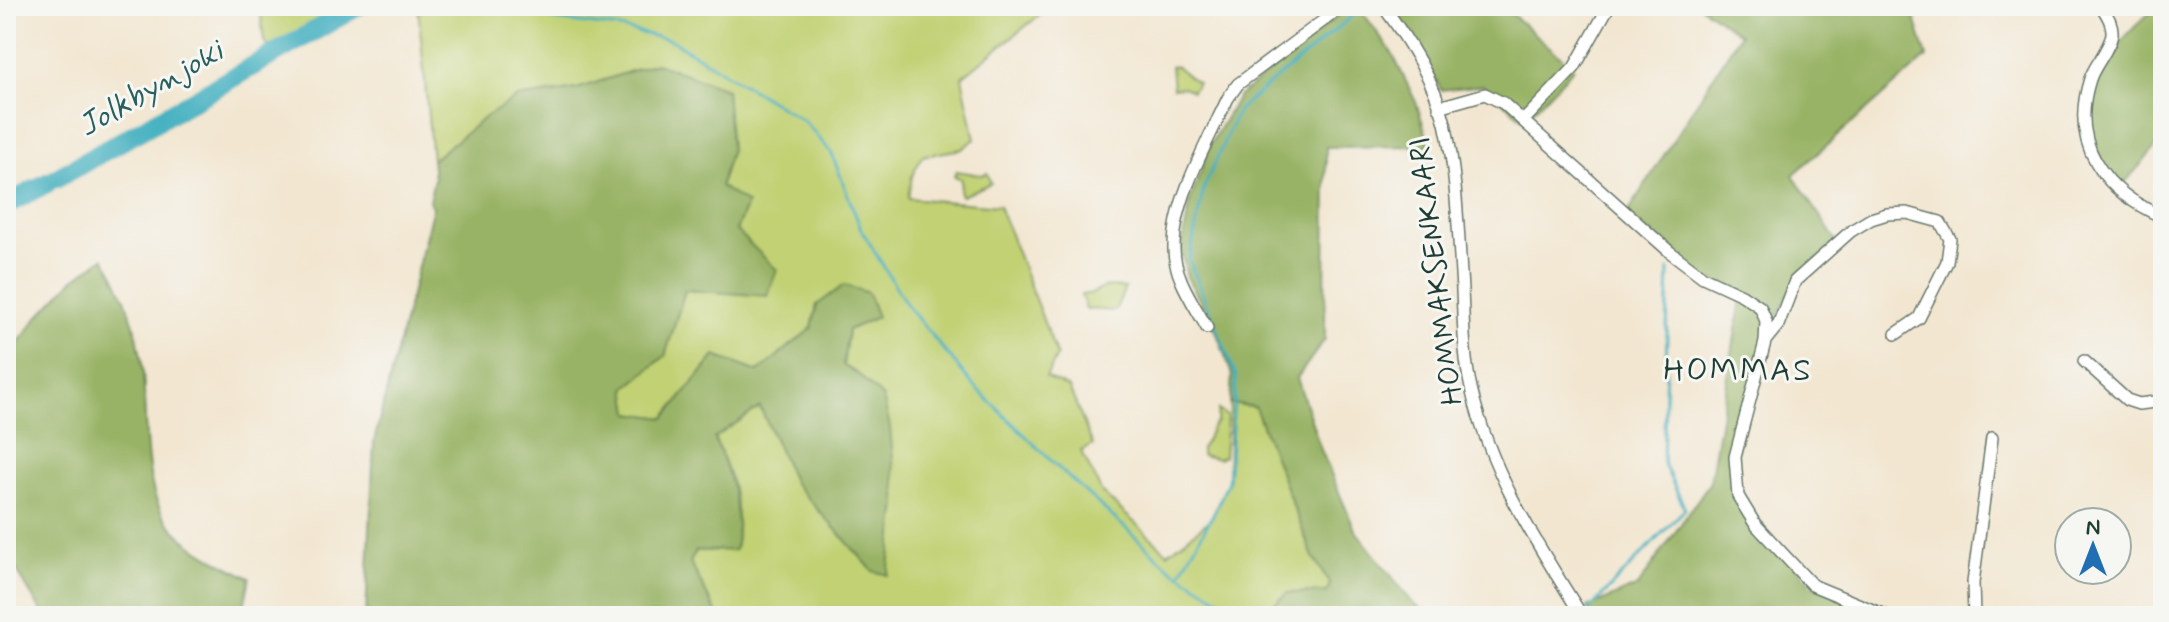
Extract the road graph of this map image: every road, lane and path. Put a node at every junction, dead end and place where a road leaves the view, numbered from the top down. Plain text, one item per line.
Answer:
1 (1343, 6) edge
2 (1383, 6) edge
3 (1609, 6) edge
4 (2101, 6) edge
5 (1439, 107) junction
6 (1524, 120) junction
7 (2163, 217) edge
8 (1207, 328) dead end
9 (1896, 334) dead end
10 (1765, 342) junction
11 (2084, 361) dead end
12 (2163, 401) edge
13 (1992, 438) dead end
14 (1582, 616) edge
15 (1887, 616) edge
16 (1974, 616) edge

1 - 8 street
2 - 5 street, HOMMAKSENKAARI
3 - 6 street
4 - 7 street
5 - 6 street
5 - 14 street, HOMMAKSENKAARI
6 - 10 street
9 - 10 street
10 - 15 street
11 - 12 street
13 - 16 street

